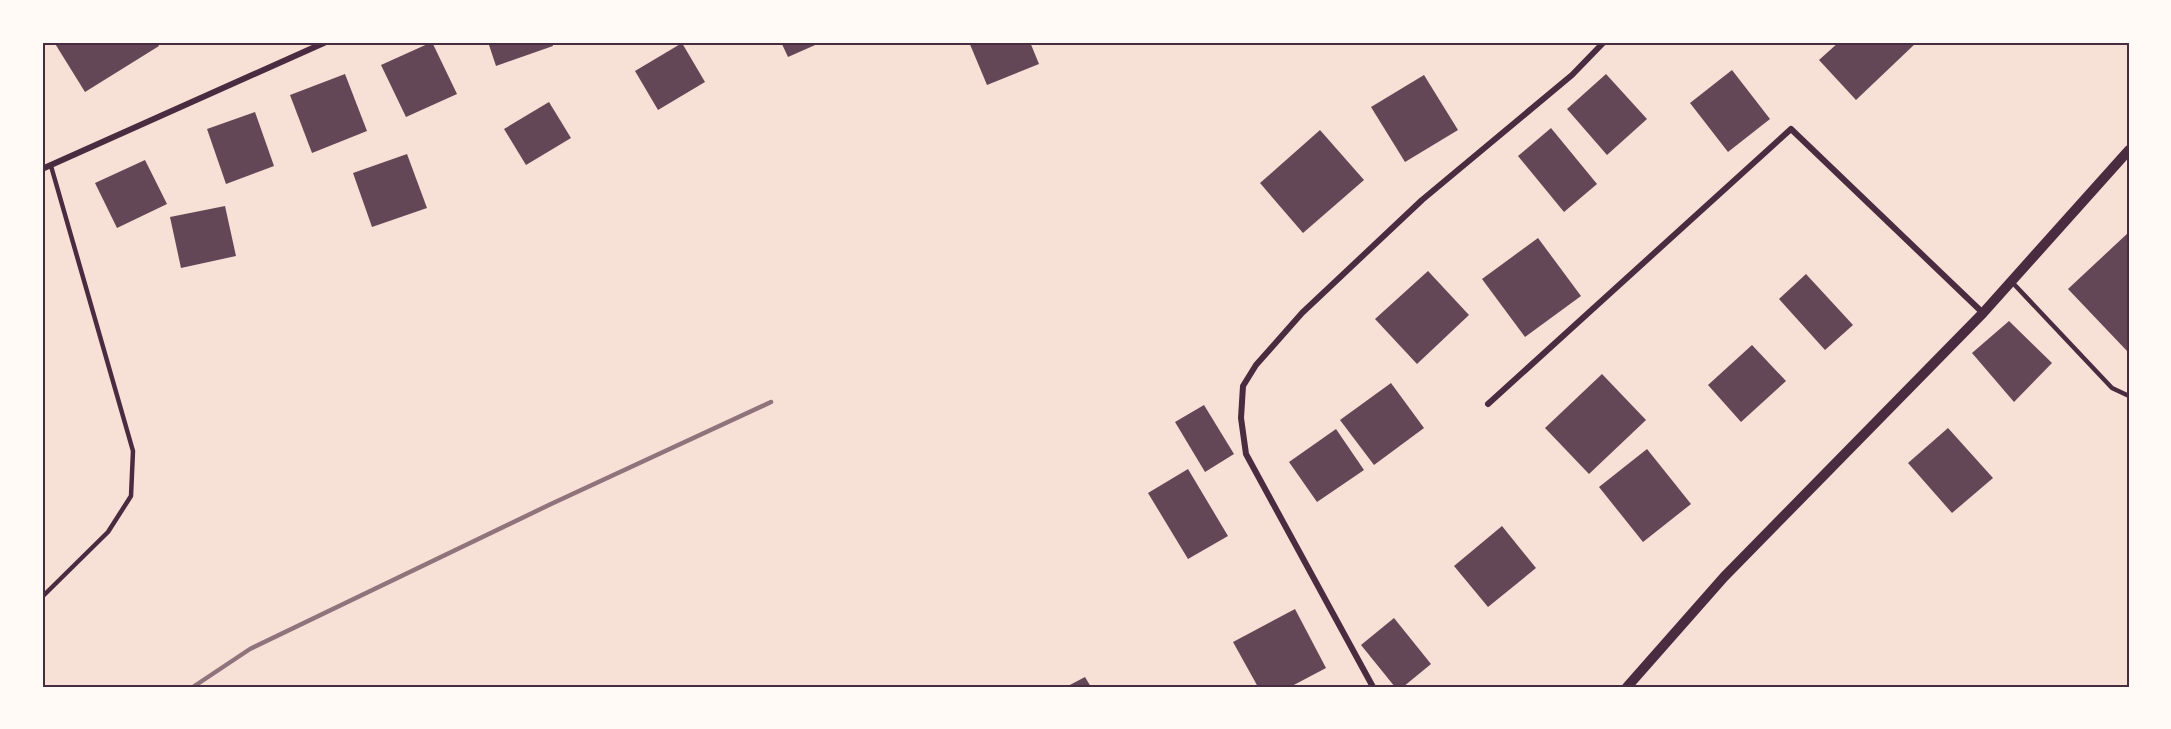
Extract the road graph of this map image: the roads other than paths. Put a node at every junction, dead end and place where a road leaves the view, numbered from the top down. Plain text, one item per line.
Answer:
1 (306, 42) edge
2 (326, 42) edge
3 (1604, 42) edge
4 (306, 51) junction
5 (2129, 150) edge
6 (51, 165) junction
7 (42, 169) edge
8 (2011, 280) junction
9 (1983, 313) junction
10 (2129, 396) edge
11 (1488, 404) dead end
12 (42, 597) edge
13 (1373, 687) edge
14 (1627, 687) edge

1 - 4 street
2 - 4 street
3 - 13 street
4 - 6 street
5 - 8 street
6 - 7 street
6 - 12 lane
8 - 9 street
8 - 10 lane
9 - 11 street
9 - 14 street

